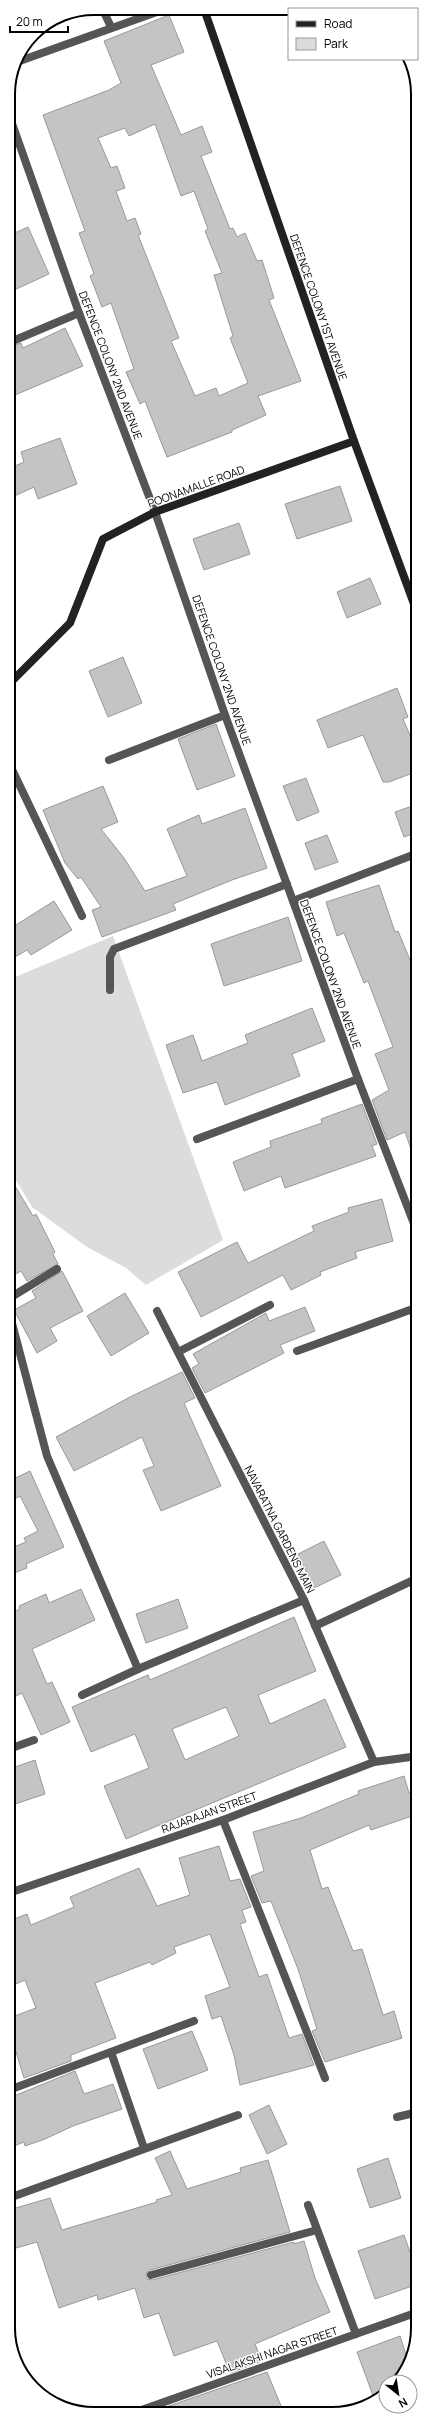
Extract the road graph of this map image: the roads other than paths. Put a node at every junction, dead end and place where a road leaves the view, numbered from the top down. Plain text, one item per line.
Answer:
1 (105, 15) edge
2 (147, 15) edge
3 (206, 15) edge
4 (111, 27) junction
5 (23, 60) edge
6 (15, 132) edge
7 (78, 313) junction
8 (15, 339) edge
9 (354, 441) junction
10 (155, 512) junction
11 (411, 593) edge
12 (15, 677) edge
13 (225, 715) junction
14 (109, 760) dead end
15 (15, 775) edge
16 (411, 855) edge
17 (287, 884) junction
18 (293, 901) junction
19 (82, 916) dead end
20 (110, 990) dead end
21 (358, 1080) junction
22 (196, 1139) dead end
23 (411, 1216) edge
24 (58, 1269) dead end
25 (15, 1295) edge
26 (270, 1305) dead end
27 (411, 1310) edge
28 (157, 1311) dead end
29 (15, 1335) edge
30 (297, 1351) dead end
31 (178, 1352) junction
32 (411, 1581) edge
33 (304, 1600) junction
34 (315, 1626) junction
35 (138, 1669) junction
36 (82, 1695) dead end
37 (34, 1740) dead end
38 (15, 1747) edge
39 (411, 1757) edge
40 (374, 1762) junction
41 (223, 1820) junction
42 (15, 1891) edge
43 (194, 2021) dead end
44 (111, 2052) junction
45 (325, 2078) dead end
46 (15, 2088) edge
47 (411, 2114) edge
48 (238, 2115) dead end
49 (397, 2117) dead end
50 (144, 2148) junction
51 (15, 2196) edge
52 (308, 2205) dead end
53 (317, 2230) junction
54 (151, 2275) dead end
55 (411, 2314) edge
56 (356, 2334) junction
57 (147, 2407) edge

1 - 4 street
2 - 4 street
3 - 9 street, DEFENCE COLONY 1ST AVENUE
4 - 5 street
6 - 7 street, DEFENCE COLONY 2ND AVENUE
7 - 8 street
7 - 10 street, DEFENCE COLONY 2ND AVENUE
9 - 10 street, POONAMALLE ROAD
9 - 11 street, DEFENCE COLONY 1ST AVENUE
10 - 12 street, POONAMALLE ROAD
10 - 13 street, DEFENCE COLONY 2ND AVENUE
13 - 14 street
13 - 17 street, DEFENCE COLONY 2ND AVENUE
15 - 19 street
16 - 18 street
17 - 18 street, DEFENCE COLONY 2ND AVENUE
17 - 20 street
18 - 21 street, DEFENCE COLONY 2ND AVENUE
21 - 22 street
21 - 23 street, DEFENCE COLONY 2ND AVENUE
24 - 25 street
26 - 31 street
27 - 30 street
28 - 31 street, NAVARATNA GARDENS MAIN
29 - 35 street
31 - 33 street, NAVARATNA GARDENS MAIN
32 - 34 street
33 - 34 street, NAVARATNA GARDENS MAIN
33 - 35 street
34 - 40 street, NAVARATNA GARDENS MAIN
35 - 36 street
37 - 38 street
39 - 40 street, RAJARAJAN STREET
40 - 41 street, RAJARAJAN STREET
41 - 42 street, RAJARAJAN STREET
41 - 45 street
43 - 44 street
44 - 46 street
44 - 50 street
47 - 49 street
48 - 50 street
50 - 51 street
52 - 53 street
53 - 54 street
53 - 56 street
55 - 56 street, VISALAKSHI NAGAR STREET
56 - 57 street, VISALAKSHI NAGAR STREET

